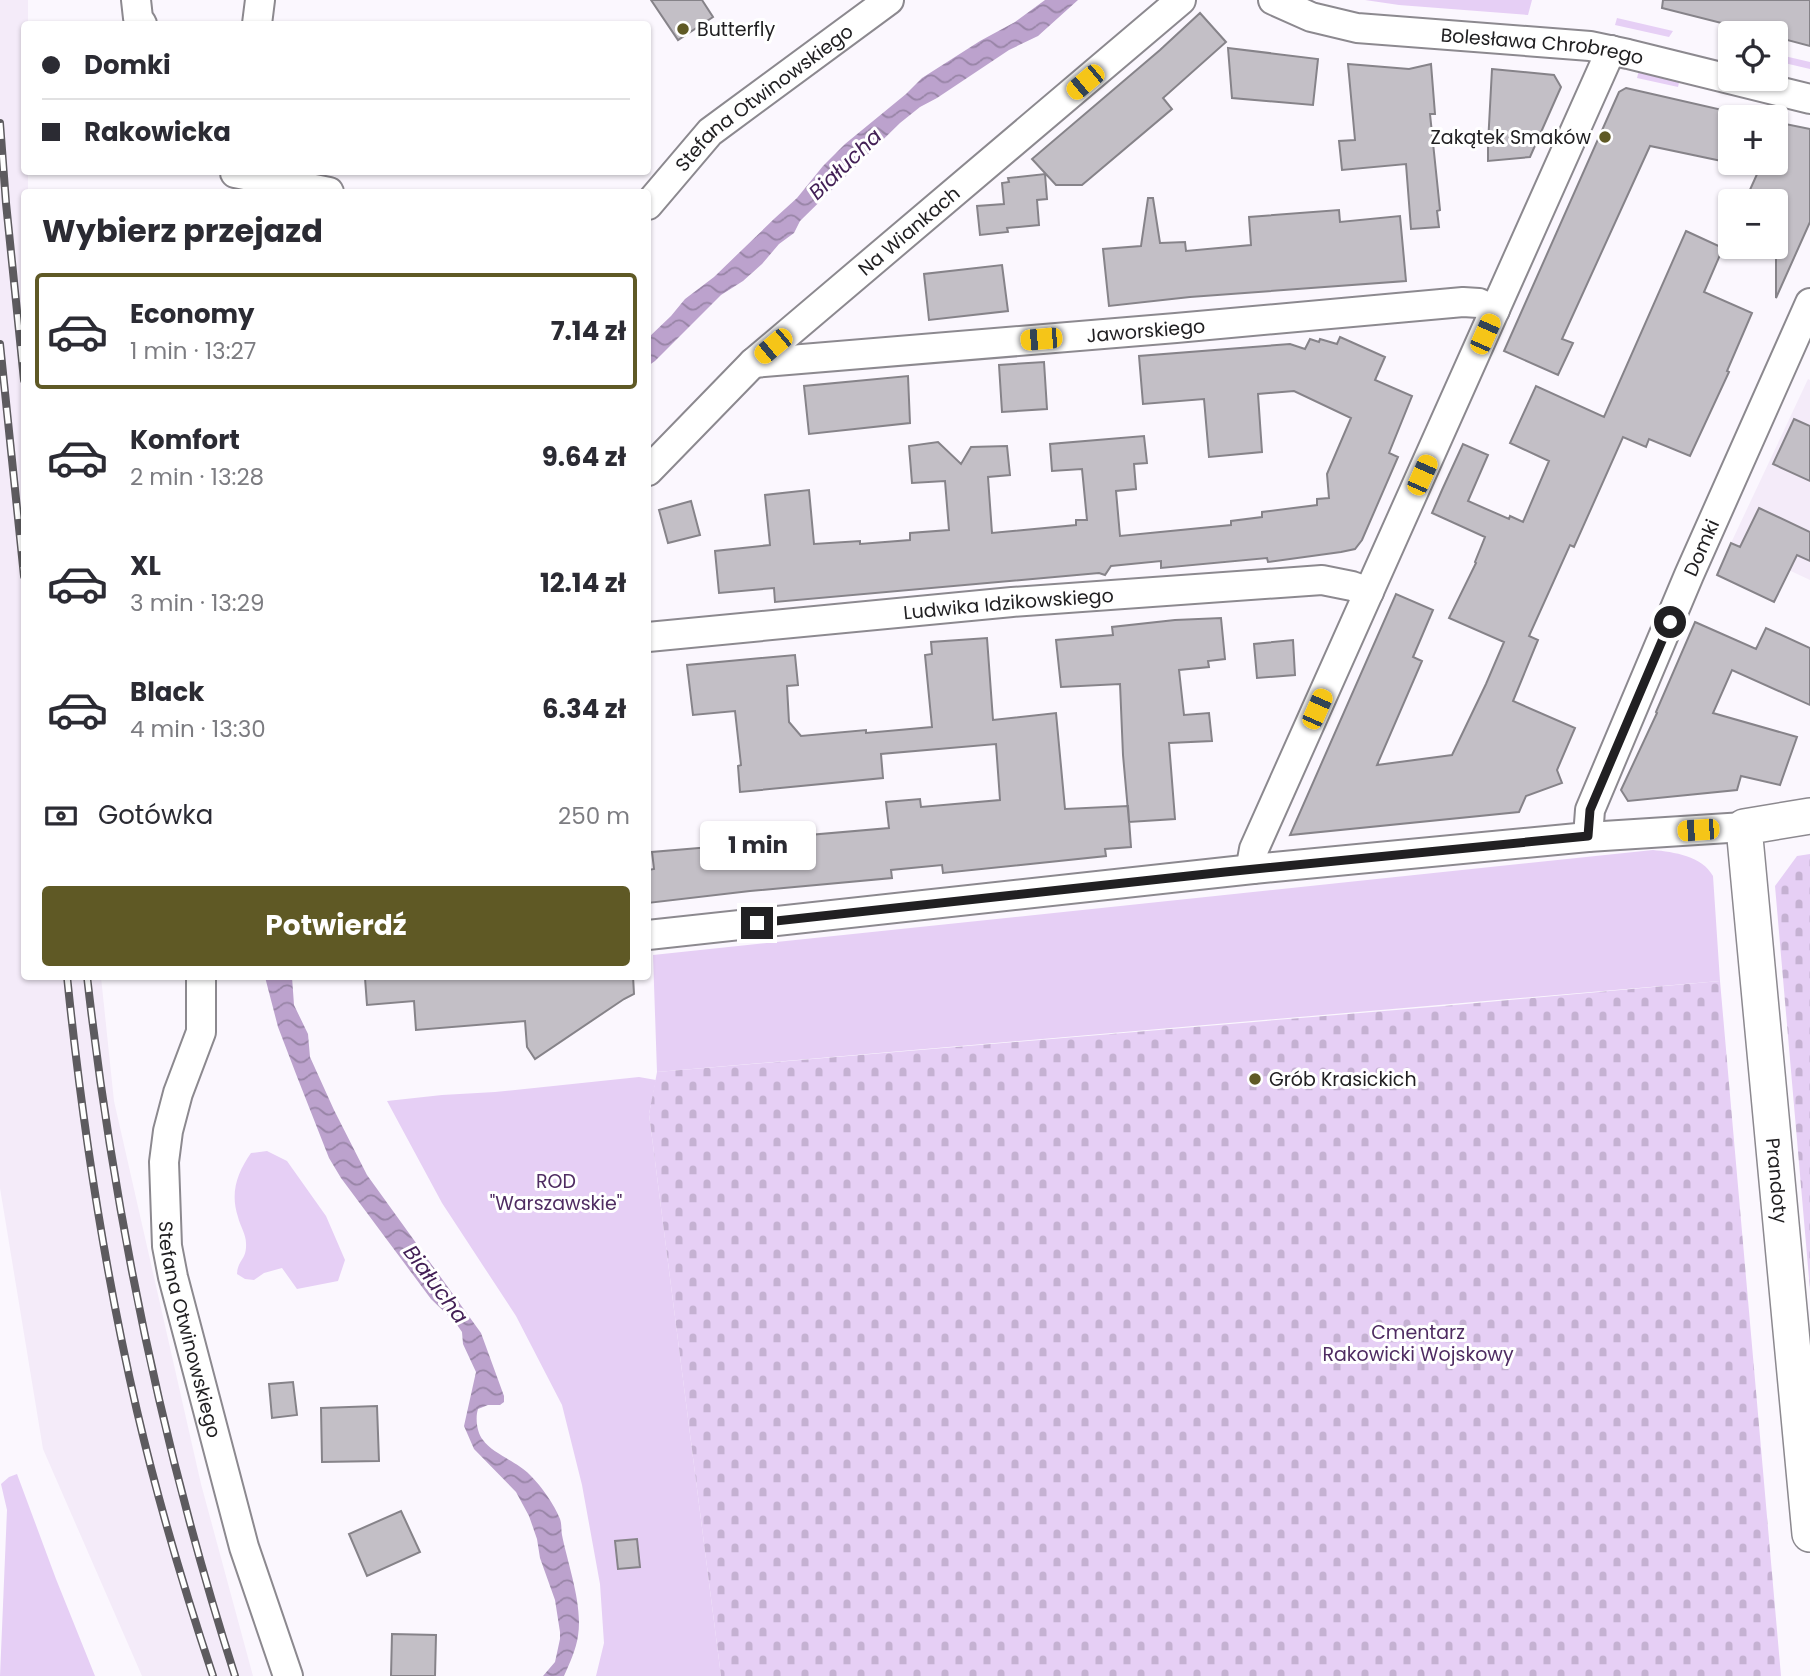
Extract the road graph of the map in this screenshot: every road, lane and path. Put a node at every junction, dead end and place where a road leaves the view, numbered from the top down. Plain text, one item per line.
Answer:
1 (136, 0) edge
2 (260, 0) edge
3 (889, 0) edge
4 (1181, 0) edge
5 (1273, 0) edge
6 (140, 21) edge
7 (257, 21) edge
8 (1611, 50) junction
9 (1810, 99) edge
10 (230, 179) edge
11 (306, 189) edge
12 (651, 201) edge
13 (1810, 303) edge
14 (1496, 310) junction
15 (753, 363) junction
16 (651, 468) edge
17 (1369, 592) junction
18 (651, 637) edge
19 (1810, 816) edge
20 (1744, 827) junction
21 (1588, 836) junction
22 (1253, 870) junction
23 (651, 935) edge
24 (201, 980) edge
25 (1810, 1534) edge
26 (288, 1676) edge

1 - 6 street
2 - 7 street
3 - 12 street, Stefana Otwinowskiego
4 - 15 street, Na Wiankach
5 - 8 street, Bolesława Chrobrego
8 - 9 street, Bolesława Chrobrego
8 - 14 street
10 - 11 street
13 - 21 street, Domki
14 - 15 street, Jaworskiego
14 - 17 street
15 - 16 street, Na Wiankach
17 - 18 street, Ludwika Idzikowskiego
17 - 22 street
19 - 20 street
20 - 21 street
20 - 25 street, Prandoty
21 - 22 street
22 - 23 street
24 - 26 street, Stefana Otwinowskiego

